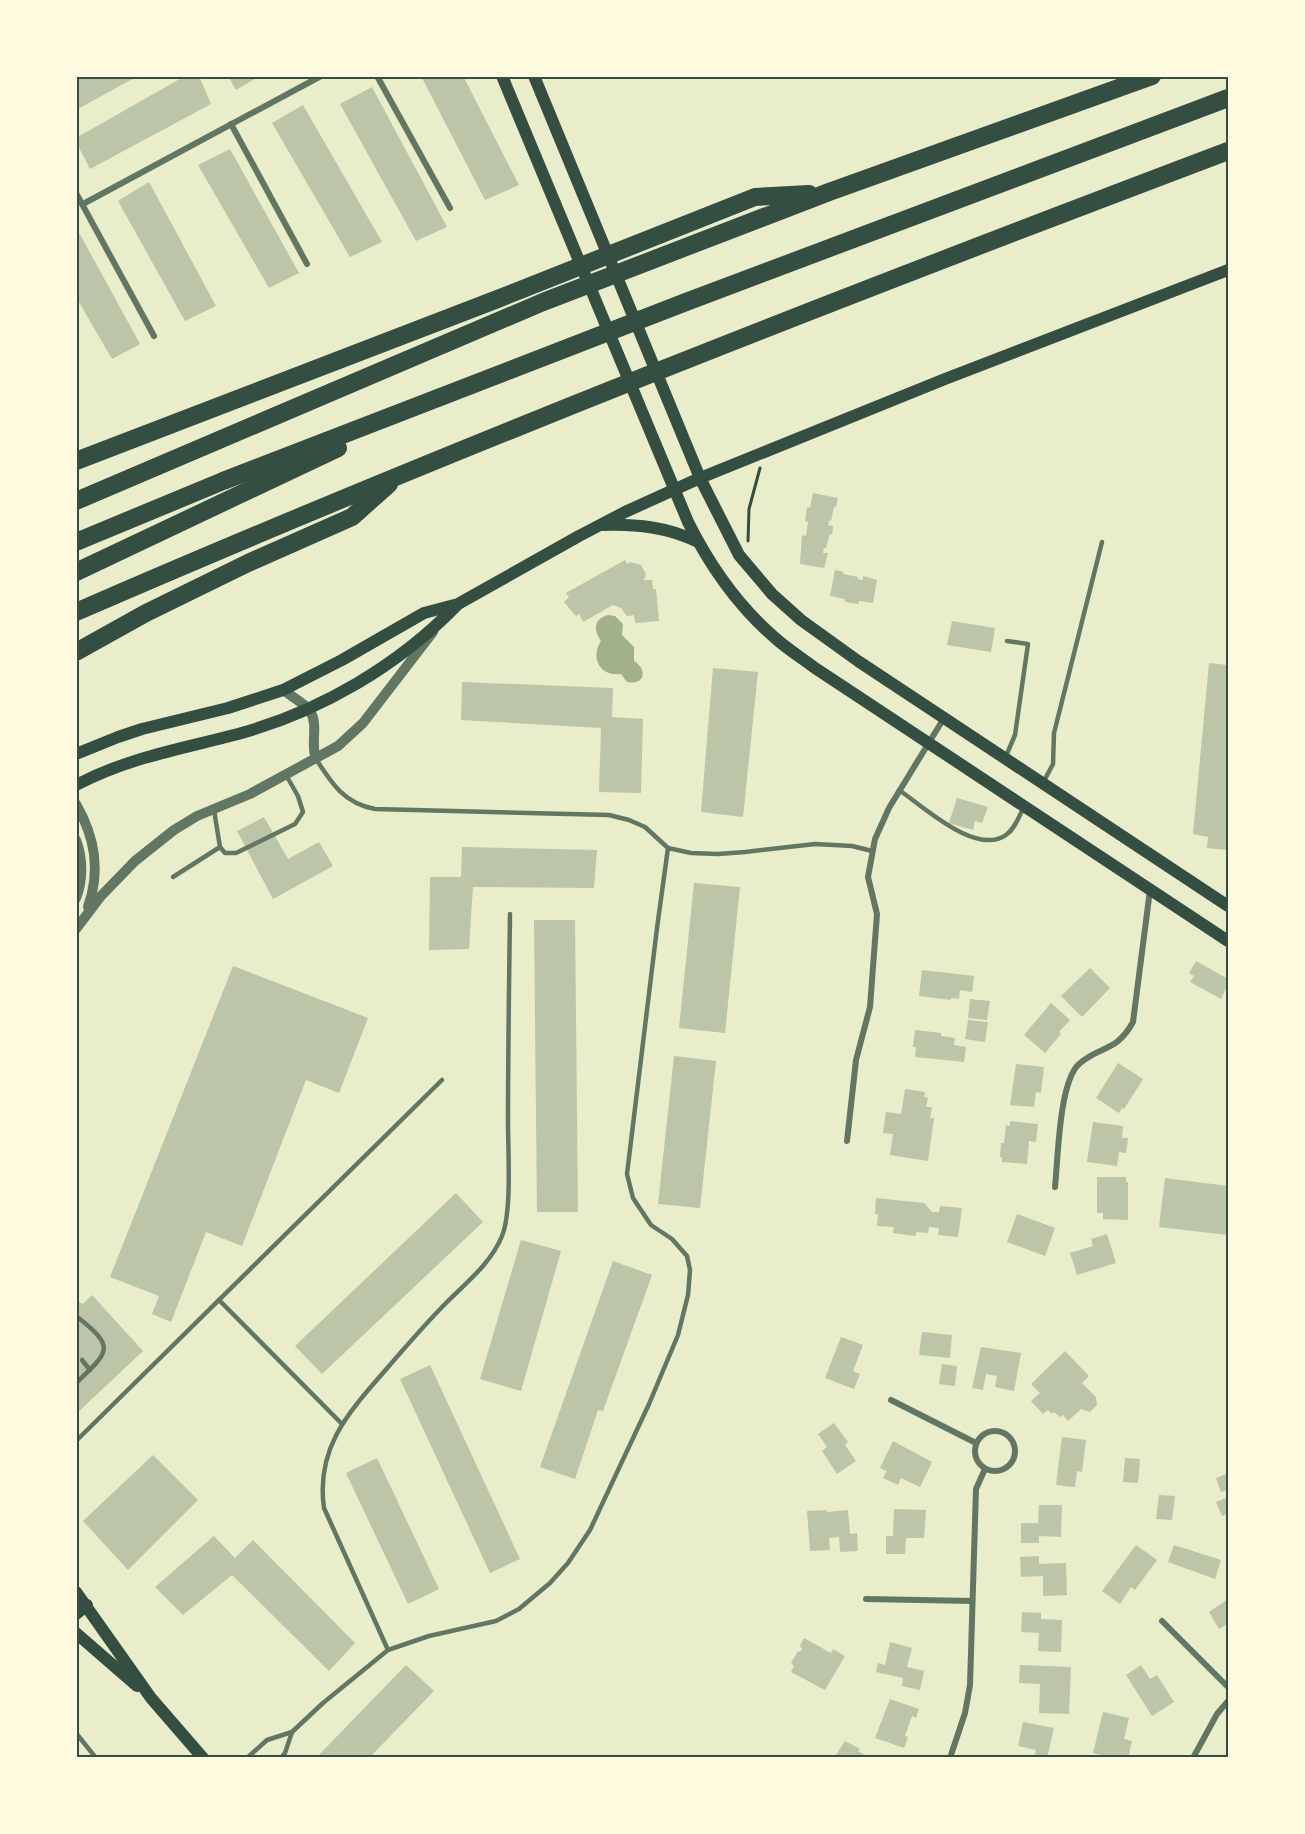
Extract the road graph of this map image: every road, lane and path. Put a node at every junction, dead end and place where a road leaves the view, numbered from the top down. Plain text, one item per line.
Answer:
1 (321, 76) edge
2 (377, 76) edge
3 (502, 76) edge
4 (534, 76) edge
5 (1152, 76) edge
6 (1228, 98) edge
7 (231, 124) junction
8 (1228, 151) edge
9 (76, 192) edge
10 (829, 192) junction
11 (83, 204) junction
12 (450, 208) dead end
13 (307, 264) dead end
14 (1228, 270) edge
15 (154, 336) dead end
16 (474, 384) junction
17 (764, 453) junction
18 (76, 461) edge
19 (401, 473) junction
20 (700, 478) junction
21 (675, 490) junction
22 (76, 501) edge
23 (599, 526) junction
24 (76, 542) edge
25 (698, 542) junction
26 (748, 542) dead end
27 (1102, 542) dead end
28 (76, 572) edge
29 (458, 604) junction
30 (76, 612) edge
31 (1007, 640) dead end
32 (76, 652) edge
33 (283, 690) junction
34 (307, 709) junction
35 (944, 718) junction
36 (928, 742) junction
37 (76, 754) edge
38 (1005, 758) junction
39 (316, 759) junction
40 (286, 775) junction
41 (1043, 784) junction
42 (76, 785) edge
43 (899, 790) junction
44 (76, 804) edge
45 (1024, 806) junction
46 (214, 809) junction
47 (76, 840) edge
48 (220, 847) junction
49 (668, 848) junction
50 (872, 851) junction
51 (173, 877) dead end
52 (1150, 889) junction
53 (76, 898) edge
54 (1228, 906) edge
55 (510, 914) dead end
56 (85, 916) junction
57 (76, 929) edge
58 (1228, 941) edge
59 (442, 1080) dead end
60 (847, 1141) dead end
61 (1055, 1187) dead end
62 (219, 1300) junction
63 (76, 1316) edge
64 (81, 1360) dead end
65 (90, 1370) junction
66 (76, 1383) edge
67 (891, 1400) dead end
68 (342, 1424) junction
69 (78, 1437) edge
70 (976, 1443) junction
71 (985, 1469) junction
72 (76, 1592) edge
73 (866, 1599) dead end
74 (972, 1601) junction
75 (87, 1605) junction
76 (76, 1614) edge
77 (1162, 1621) dead end
78 (76, 1633) edge
79 (388, 1650) junction
80 (1228, 1687) edge
81 (151, 1698) junction
82 (1228, 1701) edge
83 (292, 1732) junction
84 (76, 1733) edge
85 (96, 1758) edge
86 (203, 1758) edge
87 (247, 1758) edge
88 (281, 1758) edge
89 (950, 1758) edge
90 (1193, 1758) edge

1 - 7 street
2 - 12 street
3 - 21 main road
4 - 20 main road
5 - 10 highway
6 - 16 highway
7 - 11 street
7 - 13 street
8 - 19 highway
9 - 11 street
10 - 18 highway
10 - 22 highway
11 - 15 street
14 - 17 main road
16 - 24 highway
16 - 28 highway
17 - 20 main road
17 - 26 path
19 - 30 highway
19 - 32 highway
20 - 21 main road
20 - 35 main road
21 - 23 main road
21 - 25 main road
23 - 25 main road
23 - 29 main road
25 - 36 main road
27 - 41 lane
29 - 33 main road
29 - 34 main road
29 - 39 street
31 - 38 lane
33 - 34 street
33 - 37 main road
34 - 39 street
34 - 42 main road
35 - 36 street
35 - 38 main road
36 - 43 street
36 - 45 main road
38 - 41 main road
39 - 40 street
39 - 49 lane
40 - 46 street
40 - 48 lane
41 - 54 main road
43 - 45 lane
43 - 50 street
44 - 56 street
45 - 52 main road
46 - 48 lane
46 - 56 street
47 - 53 street
48 - 51 lane
49 - 50 lane
49 - 79 lane
50 - 60 street
52 - 58 main road
52 - 61 street
55 - 68 lane
56 - 57 street
59 - 62 lane
62 - 68 lane
62 - 69 lane
63 - 65 lane
64 - 65 lane
65 - 66 lane
67 - 70 street
68 - 79 lane
70 - 71 street
70 - 71 street
71 - 74 street
72 - 75 main road
73 - 74 street
74 - 89 street
75 - 76 main road
75 - 81 main road
77 - 80 street
78 - 81 main road
79 - 83 lane
81 - 86 main road
82 - 90 street
83 - 87 lane
83 - 88 lane
84 - 85 lane

